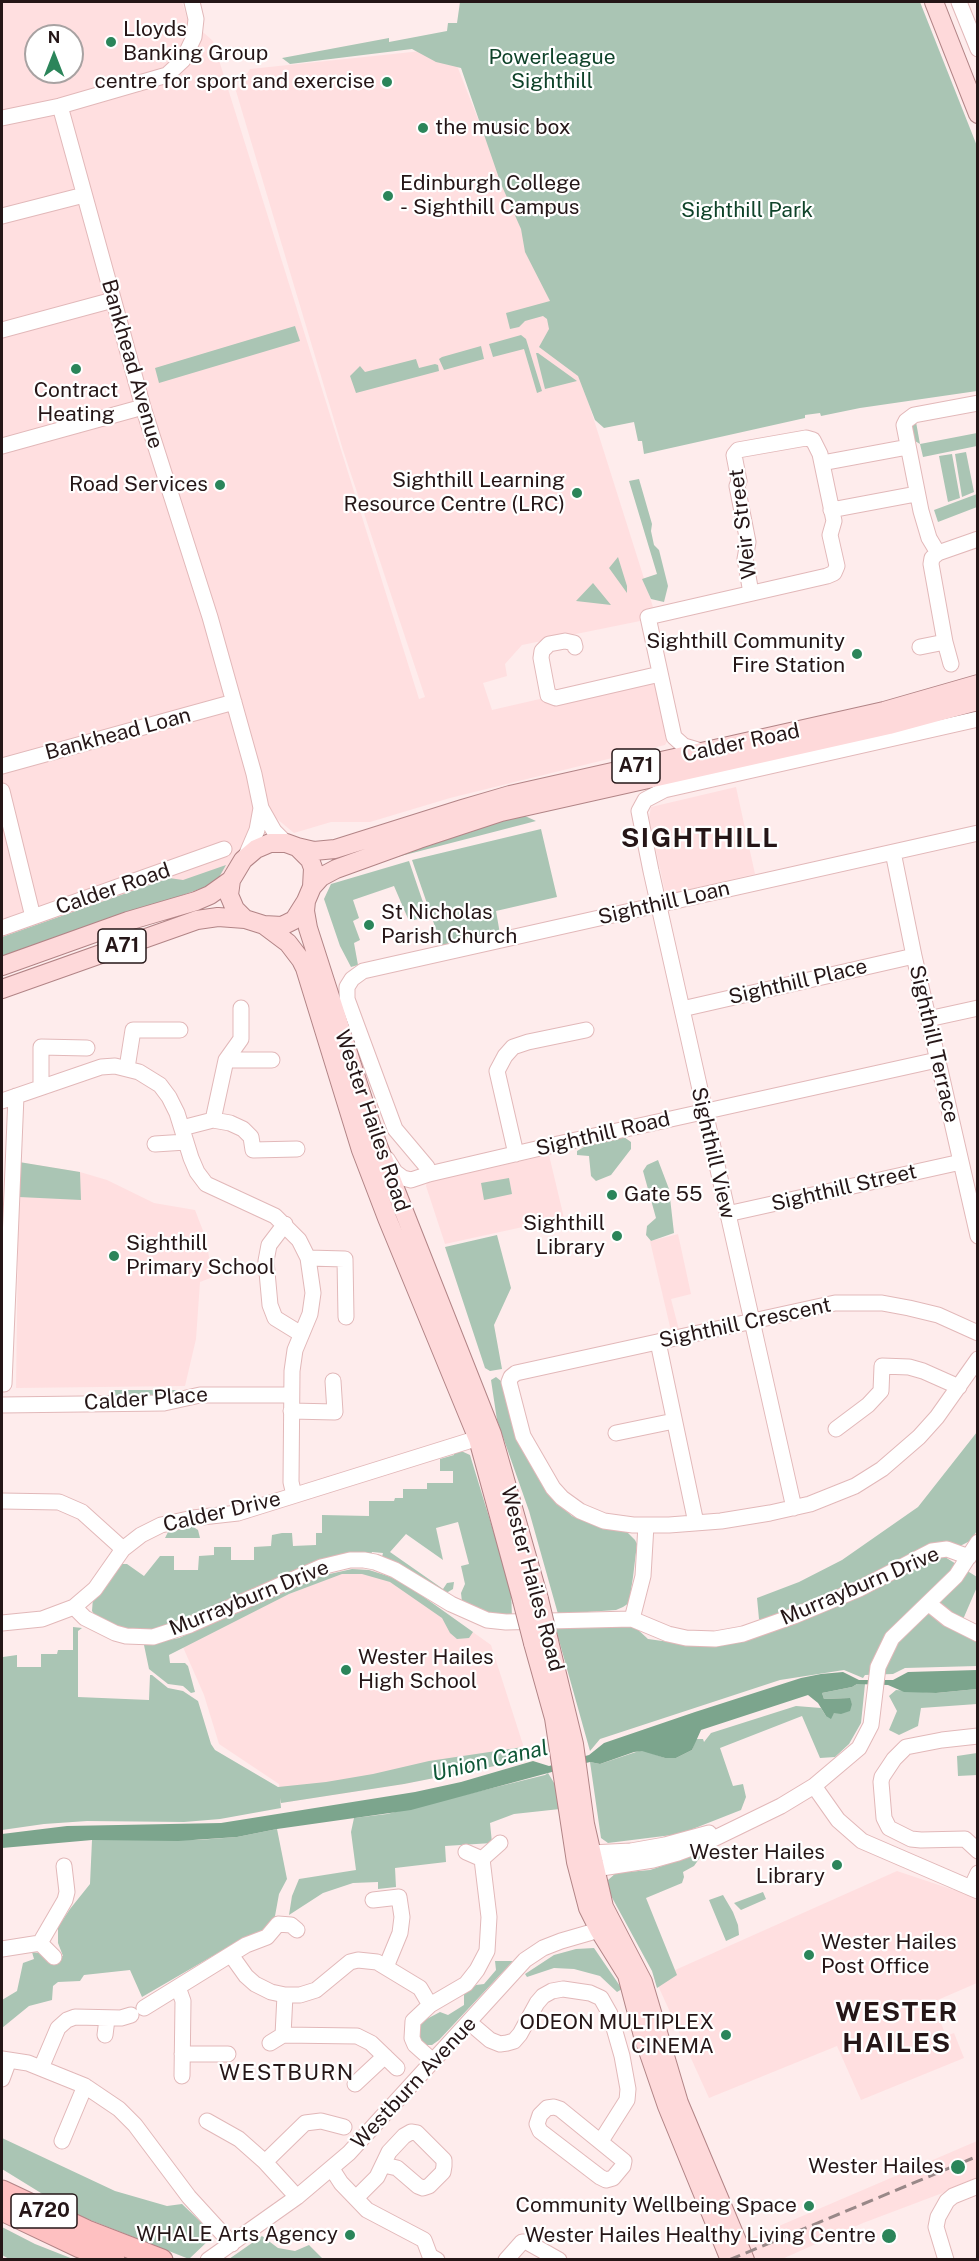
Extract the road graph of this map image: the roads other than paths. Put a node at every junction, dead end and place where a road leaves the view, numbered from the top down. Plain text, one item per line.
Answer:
1 (192, 2) edge
2 (959, 3) edge
3 (936, 7) edge
4 (978, 49) edge
5 (60, 106) junction
6 (978, 114) edge
7 (2, 118) edge
8 (84, 195) junction
9 (2, 216) edge
10 (113, 300) junction
11 (2, 330) edge
12 (978, 403) edge
13 (143, 407) junction
14 (2, 446) edge
15 (908, 447) junction
16 (822, 463) junction
17 (916, 494) junction
18 (831, 510) junction
19 (978, 539) edge
20 (938, 553) junction
21 (751, 593) junction
22 (945, 642) junction
23 (920, 646) dead end
24 (575, 647) dead end
25 (951, 664) dead end
26 (660, 674) junction
27 (978, 684) edge
28 (978, 701) edge
29 (234, 702) junction
30 (978, 719) edge
31 (674, 737) junction
32 (701, 751) junction
33 (654, 762) junction
34 (2, 766) edge
35 (2, 791) edge
36 (645, 800) joint
37 (261, 808) junction
38 (978, 833) edge
39 (291, 845) junction
40 (224, 849) dead end
41 (894, 852) junction
42 (243, 860) junction
43 (231, 880) junction
44 (309, 894) junction
45 (659, 905) junction
46 (33, 917) junction
47 (245, 919) junction
48 (264, 925) junction
49 (2, 928) edge
50 (914, 956) junction
51 (2, 966) edge
52 (352, 979) joint
53 (2, 989) edge
54 (241, 1008) dead end
55 (978, 1008) edge
56 (682, 1009) junction
57 (928, 1019) junction
58 (180, 1030) dead end
59 (586, 1031) dead end
60 (87, 1047) dead end
61 (226, 1060) junction
62 (272, 1060) dead end
63 (937, 1060) junction
64 (128, 1068) junction
65 (41, 1087) junction
66 (9, 1098) edge
67 (704, 1111) junction
68 (213, 1120) junction
69 (184, 1135) junction
70 (377, 1143) junction
71 (155, 1144) dead end
72 (297, 1149) dead end
73 (516, 1154) junction
74 (961, 1162) junction
75 (429, 1174) junction
76 (411, 1180) junction
77 (727, 1214) junction
78 (285, 1224) junction
79 (978, 1236) edge
80 (412, 1237) junction
81 (308, 1258) junction
82 (4, 1273) edge
83 (346, 1317) dead end
84 (751, 1321) junction
85 (978, 1333) edge
86 (301, 1334) junction
87 (657, 1342) junction
88 (978, 1359) edge
89 (333, 1381) dead end
90 (4, 1384) dead end
91 (959, 1386) junction
92 (290, 1395) junction
93 (2, 1405) edge
94 (291, 1412) junction
95 (674, 1420) junction
96 (836, 1429) dead end
97 (616, 1432) dead end
98 (485, 1437) junction
99 (294, 1496) junction
100 (2, 1501) edge
101 (794, 1508) junction
102 (696, 1523) junction
103 (646, 1525) junction
104 (978, 1542) edge
105 (123, 1549) junction
106 (969, 1557) junction
107 (928, 1603) junction
108 (74, 1607) junction
109 (632, 1619) junction
110 (2, 1623) edge
111 (978, 1634) edge
112 (978, 1736) edge
113 (571, 1780) junction
114 (814, 1786) junction
115 (501, 1843) dead end
116 (978, 1851) edge
117 (466, 1852) dead end
118 (482, 1859) junction
119 (593, 1861) junction
120 (576, 1862) junction
121 (978, 1874) edge
122 (67, 1876) dead end
123 (974, 1889) edge
124 (373, 1900) dead end
125 (605, 1927) junction
126 (297, 1930) dead end
127 (40, 1943) junction
128 (2, 1949) edge
129 (231, 1955) junction
130 (54, 1957) dead end
131 (386, 1967) junction
132 (178, 1987) junction
133 (285, 1995) junction
134 (430, 2005) junction
135 (107, 2019) junction
136 (470, 2023) junction
137 (105, 2035) dead end
138 (182, 2054) junction
139 (228, 2054) dead end
140 (385, 2056) junction
141 (5, 2059) edge
142 (433, 2061) junction
143 (41, 2068) junction
144 (397, 2068) dead end
145 (182, 2076) dead end
146 (2, 2079) edge
147 (356, 2084) dead end
148 (85, 2086) junction
149 (207, 2121) dead end
150 (344, 2127) dead end
151 (62, 2141) dead end
152 (601, 2141) junction
153 (265, 2162) junction
154 (384, 2165) dead end
155 (332, 2169) junction
156 (978, 2186) edge
157 (2, 2191) edge
158 (297, 2198) junction
159 (356, 2198) junction
160 (2, 2210) edge
161 (232, 2244) junction
162 (213, 2256) edge
163 (114, 2259) edge
164 (162, 2259) edge
165 (436, 2259) edge
166 (506, 2259) edge
167 (559, 2259) edge
168 (730, 2259) edge
169 (744, 2259) edge
170 (946, 2259) edge

1 - 5 street
2 - 3 street
2 - 4 street
3 - 6 main road
5 - 7 street
5 - 8 street, Bankhead Avenue
8 - 9 street
8 - 10 street, Bankhead Avenue
10 - 11 street
10 - 13 street, Bankhead Avenue
12 - 15 street
13 - 14 street
13 - 29 street, Bankhead Avenue
15 - 16 street
15 - 17 street
16 - 18 street
16 - 21 street, Weir Street
17 - 18 street
17 - 20 street
18 - 21 street
19 - 20 street
20 - 22 street
21 - 26 street
22 - 23 street
22 - 25 street
24 - 26 street
26 - 31 street
27 - 32 main road, Calder Road / A71
28 - 44 main road, Calder Road / A71
29 - 34 street, Bankhead Loan
29 - 37 street, Bankhead Avenue
30 - 36 street, Calder Road
31 - 32 street
31 - 33 street
32 - 33 main road, Calder Road / A71
33 - 39 main road, Calder Road / A71
35 - 46 street
36 - 45 street, Sighthill View
37 - 39 street, Bankhead Avenue
37 - 42 street, Bankhead Avenue
38 - 41 street, Sighthill Loan
39 - 42 main road, A71
39 - 44 main road
40 - 46 street, Calder Road
41 - 45 street, Sighthill Loan
41 - 50 street, Sighthill Terrace
42 - 43 main road, A71
43 - 47 main road
43 - 51 main road, Calder Road / A71
44 - 48 main road, A71
44 - 70 main road, Wester Hailes Road
45 - 52 street, Sighthill Loan
45 - 56 street, Sighthill View
46 - 49 street, Calder Road
47 - 48 main road, A71
47 - 53 main road, A71
48 - 98 main road, Wester Hailes Road
50 - 56 street, Sighthill Place
50 - 57 street, Sighthill Terrace
52 - 75 street, Wester Hailes Road
54 - 61 street
55 - 57 street
56 - 67 street, Sighthill View
57 - 63 street, Sighthill Terrace
58 - 64 street
59 - 73 street
60 - 65 street
61 - 62 street
61 - 68 street
63 - 67 street, Sighthill Road
63 - 74 street, Sighthill Terrace
64 - 65 street
64 - 69 street
65 - 66 street
66 - 82 street
67 - 73 street, Sighthill Road
67 - 77 street, Sighthill View
68 - 69 street
68 - 72 street
69 - 71 street
69 - 78 street
70 - 76 street
70 - 80 main road, Wester Hailes Road
73 - 75 street, Sighthill Road
74 - 77 street, Sighthill Street
74 - 79 street, Sighthill Terrace
75 - 76 street, Sighthill Road
76 - 80 street
77 - 84 street, Sighthill View
78 - 81 street
78 - 86 street
80 - 98 main road, Wester Hailes Road
81 - 83 street
81 - 86 street
82 - 90 street
84 - 85 street, Sighthill Crescent
84 - 87 street, Sighthill Crescent
84 - 101 street, Sighthill View
86 - 92 street
87 - 95 street
87 - 103 street, Sighthill Crescent
88 - 91 street
89 - 94 street
91 - 96 street
91 - 101 street
92 - 93 street, Calder Place
92 - 94 street
94 - 99 street
95 - 97 street
95 - 102 street
98 - 99 street, Calder Drive
98 - 113 main road, Wester Hailes Road, bridge
99 - 105 street, Calder Drive
100 - 105 street
101 - 102 street
102 - 103 street
103 - 109 street
104 - 106 street
105 - 108 street, Calder Drive
106 - 107 street
106 - 109 street, Murrayburn Drive
107 - 111 street
107 - 114 street
108 - 109 street, Murrayburn Drive
108 - 110 street
112 - 116 street
113 - 119 main road, Wester Hailes Road
113 - 120 main road, Wester Hailes Road
114 - 119 street
114 - 123 street
115 - 118 street
117 - 118 street
118 - 134 street
119 - 120 street
119 - 125 main road, Wester Hailes Road
120 - 125 main road, Wester Hailes Road
121 - 123 street
122 - 127 street
124 - 131 street
125 - 136 street, Westburn Avenue
125 - 168 main road, Wester Hailes Road
125 - 169 main road, Wester Hailes Road
126 - 129 street
127 - 128 street
127 - 130 street
129 - 132 street
129 - 133 street
131 - 133 street
131 - 134 street
132 - 135 street
132 - 138 street
133 - 140 street
134 - 142 street
135 - 137 street
135 - 143 street
136 - 142 street, Westburn Avenue
136 - 152 street
138 - 139 street
138 - 145 street
140 - 144 street
140 - 147 street
141 - 143 street
141 - 146 street
142 - 155 street, Westburn Avenue
143 - 148 street
148 - 151 street
148 - 161 street
149 - 153 street
150 - 153 street
152 - 152 street
153 - 158 street
154 - 159 street
155 - 158 street, Westburn Avenue
155 - 159 street
156 - 170 street
157 - 164 highway, A720
158 - 161 street, Westburn Avenue
159 - 165 street
160 - 163 highway, A720
161 - 162 street, Westburn Avenue
166 - 167 street

